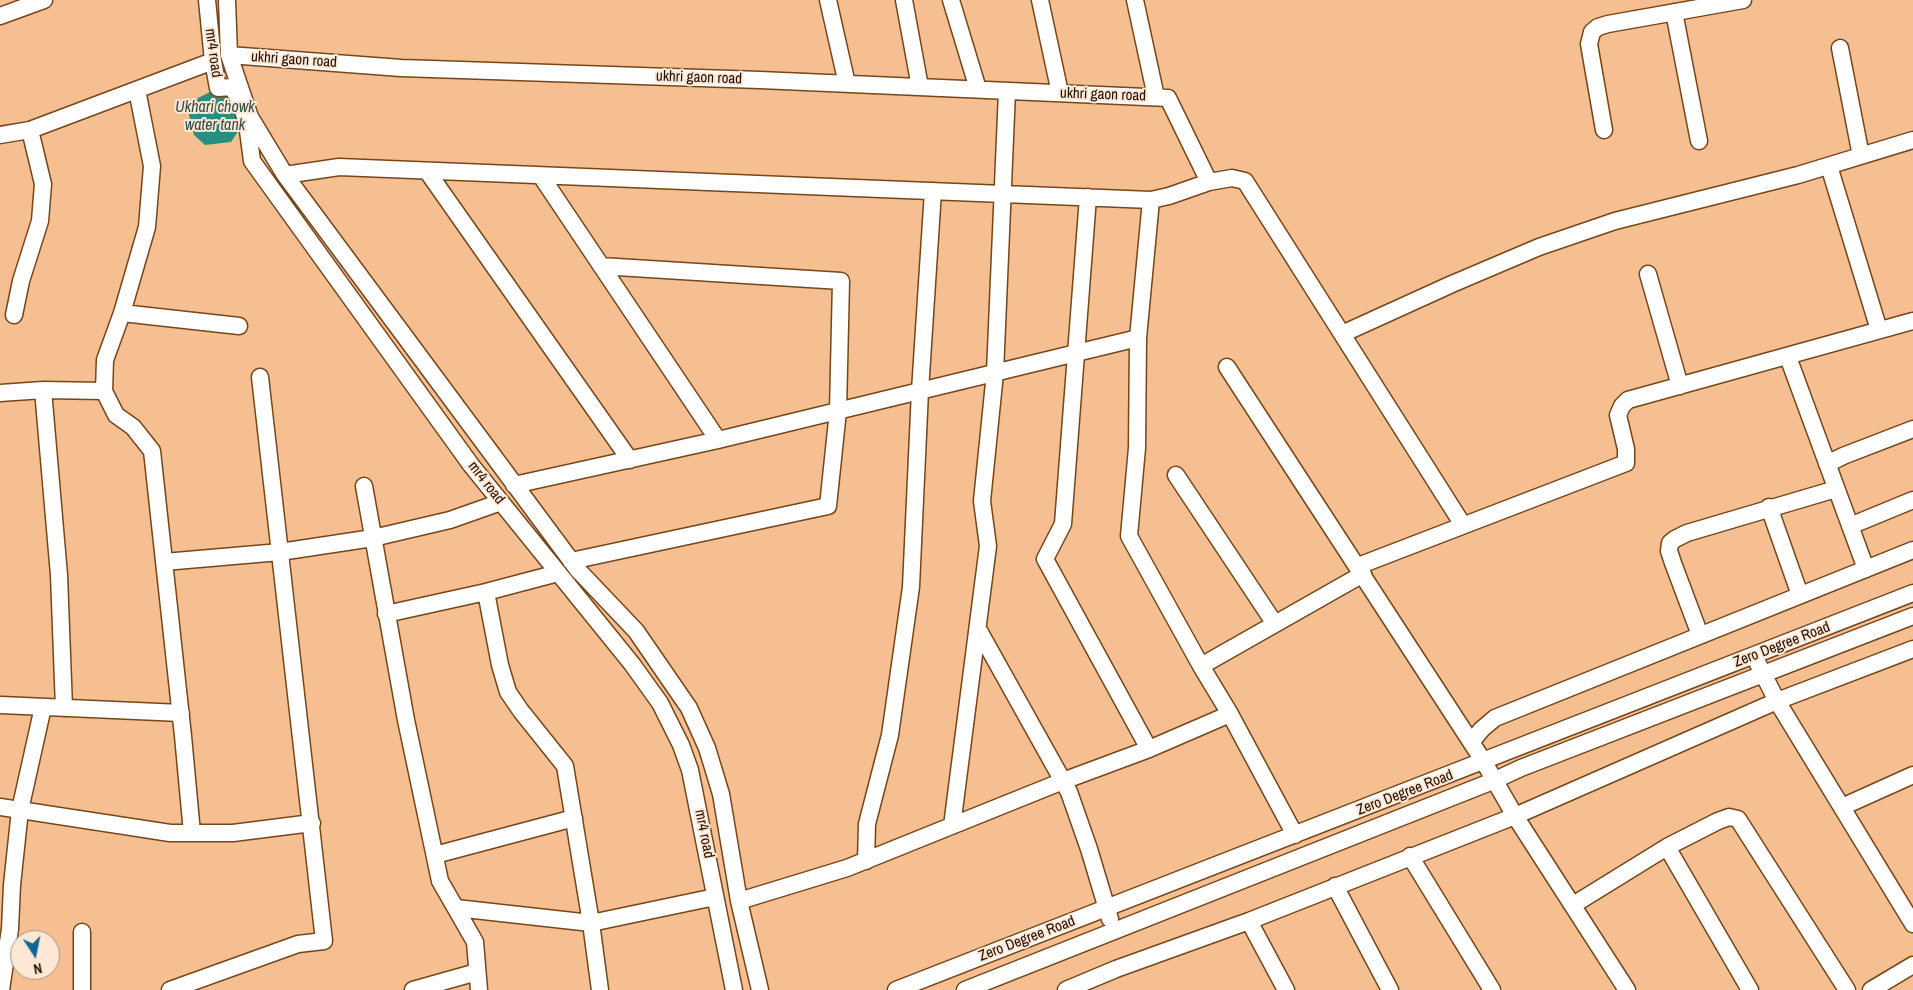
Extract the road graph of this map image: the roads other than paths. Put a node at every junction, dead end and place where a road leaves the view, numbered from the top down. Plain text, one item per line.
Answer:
1 (44, 0) edge
2 (207, 0) edge
3 (228, 0) edge
4 (828, 0) edge
5 (904, 0) edge
6 (951, 0) edge
7 (1040, 0) edge
8 (1135, 0) edge
9 (1742, 0) edge
10 (1704, 3) edge
11 (1674, 12) junction
12 (0, 16) edge
13 (1840, 48) dead end
14 (229, 55) junction
15 (213, 61) junction
16 (847, 84) junction
17 (920, 87) junction
18 (978, 89) junction
19 (137, 90) junction
20 (1007, 91) junction
21 (1060, 93) junction
22 (1162, 97) junction
23 (30, 130) junction
24 (1604, 130) dead end
25 (0, 136) edge
26 (1913, 140) edge
27 (1699, 141) dead end
28 (1861, 156) junction
29 (1829, 166) junction
30 (427, 171) junction
31 (285, 175) junction
32 (541, 176) junction
33 (1209, 182) junction
34 (933, 191) junction
35 (1002, 194) junction
36 (1088, 197) junction
37 (1151, 200) junction
38 (601, 266) junction
39 (1648, 274) dead end
40 (122, 313) junction
41 (14, 315) dead end
42 (1913, 321) edge
43 (240, 326) dead end
44 (1879, 330) junction
45 (1342, 334) junction
46 (1138, 338) junction
47 (1075, 354) junction
48 (1788, 356) junction
49 (1228, 367) dead end
50 (995, 373) junction
51 (260, 377) dead end
52 (1680, 386) junction
53 (43, 390) junction
54 (104, 391) junction
55 (920, 391) junction
56 (0, 393) edge
57 (838, 411) junction
58 (1913, 429) edge
59 (718, 440) junction
60 (630, 460) junction
61 (1826, 464) junction
62 (1176, 475) dead end
63 (514, 485) junction
64 (364, 486) dead end
65 (1836, 489) junction
66 (1913, 500) edge
67 (501, 502) junction
68 (1769, 507) junction
69 (1463, 525) junction
70 (1850, 526) junction
71 (373, 538) junction
72 (1913, 550) edge
73 (280, 552) junction
74 (571, 561) junction
75 (164, 562) junction
76 (1866, 569) junction
77 (1360, 570) junction
78 (558, 573) junction
79 (486, 592) junction
80 (1913, 593) edge
81 (1800, 595) junction
82 (386, 614) junction
83 (1913, 616) edge
84 (1275, 624) junction
85 (978, 629) junction
86 (1700, 634) junction
87 (1913, 649) edge
88 (1754, 656) junction
89 (1201, 666) junction
90 (1762, 674) junction
91 (1777, 701) junction
92 (0, 706) edge
93 (42, 707) junction
94 (64, 708) junction
95 (181, 713) junction
96 (1230, 714) junction
97 (1471, 742) junction
98 (1149, 749) junction
99 (1484, 762) junction
100 (1913, 775) edge
101 (1063, 781) junction
102 (1493, 781) junction
103 (0, 807) edge
104 (1842, 807) junction
105 (20, 810) junction
106 (1514, 816) junction
107 (574, 818) junction
108 (312, 823) junction
109 (952, 826) junction
110 (192, 833) junction
111 (1295, 835) junction
112 (1667, 847) junction
113 (435, 854) junction
114 (1410, 856) junction
115 (866, 861) junction
116 (1334, 886) junction
117 (715, 897) junction
118 (739, 901) junction
119 (1573, 905) junction
120 (456, 908) junction
121 (1107, 908) junction
122 (1249, 921) junction
123 (591, 923) junction
124 (1913, 924) edge
125 (1113, 931) junction
126 (82, 932) dead end
127 (1913, 964) edge
128 (477, 972) junction
129 (1, 990) edge
130 (82, 990) edge
131 (170, 990) edge
132 (413, 990) edge
133 (479, 990) edge
134 (600, 990) edge
135 (734, 990) edge
136 (760, 990) edge
137 (896, 990) edge
138 (965, 990) edge
139 (1066, 990) edge
140 (1286, 990) edge
141 (1390, 990) edge
142 (1492, 990) edge
143 (1627, 990) edge
144 (1750, 990) edge
145 (1847, 990) edge
146 (1871, 990) edge

1 - 12 street
2 - 15 street, mr4 road
3 - 14 street, mr4 road
4 - 16 street
5 - 17 street
6 - 18 street
7 - 21 street
8 - 22 street
9 - 10 street
10 - 11 street
11 - 24 street
11 - 27 street
13 - 28 street
14 - 16 street, ukhri gaon road
14 - 31 street, mr4 road
15 - 19 street
15 - 67 street, mr4 road
16 - 17 street, ukhri gaon road
17 - 18 street, ukhri gaon road
18 - 20 street, ukhri gaon road
19 - 23 street
19 - 40 street
20 - 21 street, ukhri gaon road
20 - 35 street
21 - 22 street, ukhri gaon road
22 - 33 street
23 - 25 street
23 - 41 street
26 - 28 street
28 - 29 street
29 - 44 street
29 - 45 street
30 - 31 street
30 - 32 street
30 - 60 street
31 - 63 street, mr4 road
32 - 34 street
32 - 38 street
33 - 37 street
33 - 45 street
34 - 35 street
34 - 55 street
35 - 36 street
35 - 50 street
36 - 37 street
36 - 47 street
37 - 46 street
38 - 57 street
38 - 59 street
39 - 52 street
40 - 43 street
40 - 54 street
42 - 44 street
44 - 48 street
45 - 69 street
46 - 47 street
46 - 89 street
47 - 50 street
47 - 98 street
48 - 52 street
48 - 61 street
49 - 77 street
50 - 55 street
50 - 85 street
51 - 73 street
52 - 69 street
53 - 54 street
53 - 56 street
53 - 94 street
54 - 75 street
55 - 57 street
55 - 115 street
57 - 59 street
57 - 74 street
58 - 61 street
59 - 60 street
60 - 63 street
61 - 65 street
62 - 84 street
63 - 74 street, mr4 road
64 - 71 street
65 - 68 street
65 - 70 street
66 - 70 street
67 - 71 street
67 - 78 street, mr4 road
68 - 81 street
68 - 86 street
69 - 77 street
70 - 76 street
71 - 73 street
71 - 82 street
72 - 76 street
73 - 75 street
73 - 108 street
74 - 118 street, mr4 road
75 - 95 street
76 - 81 street
77 - 84 street
77 - 97 street
78 - 79 street
78 - 117 street, mr4 road
79 - 82 street
79 - 107 street
80 - 88 street, Zero Degree Road
81 - 86 street
82 - 113 street
83 - 90 street, Zero Degree Road
84 - 89 street
85 - 101 street
85 - 109 street
86 - 97 street
87 - 91 street
88 - 90 street
88 - 99 street, Zero Degree Road
89 - 96 street
90 - 91 street
90 - 102 street, Zero Degree Road
91 - 104 street
91 - 106 street
92 - 93 street
93 - 94 street
93 - 105 street
94 - 95 street
95 - 110 street
96 - 98 street
96 - 111 street
97 - 99 street
98 - 101 street
99 - 102 street
99 - 111 street, Zero Degree Road
100 - 104 street
101 - 109 street
101 - 121 street
102 - 106 street
102 - 125 street, Zero Degree Road
103 - 105 street
104 - 124 street
105 - 110 street
105 - 129 street
106 - 114 street
106 - 119 street
107 - 113 street
107 - 123 street
108 - 110 street
108 - 131 street
109 - 115 street
111 - 121 street, Zero Degree Road
112 - 119 street
112 - 144 street
112 - 145 street
113 - 120 street
114 - 116 street
114 - 142 street
115 - 118 street
116 - 122 street
116 - 141 street
117 - 123 street
117 - 135 street, mr4 road
118 - 136 street, mr4 road
119 - 143 street
120 - 123 street
120 - 128 street
121 - 125 street
121 - 137 street, Zero Degree Road
122 - 139 street
122 - 140 street
123 - 134 street
125 - 138 street, Zero Degree Road
126 - 130 street
127 - 146 street
128 - 132 street
128 - 133 street

